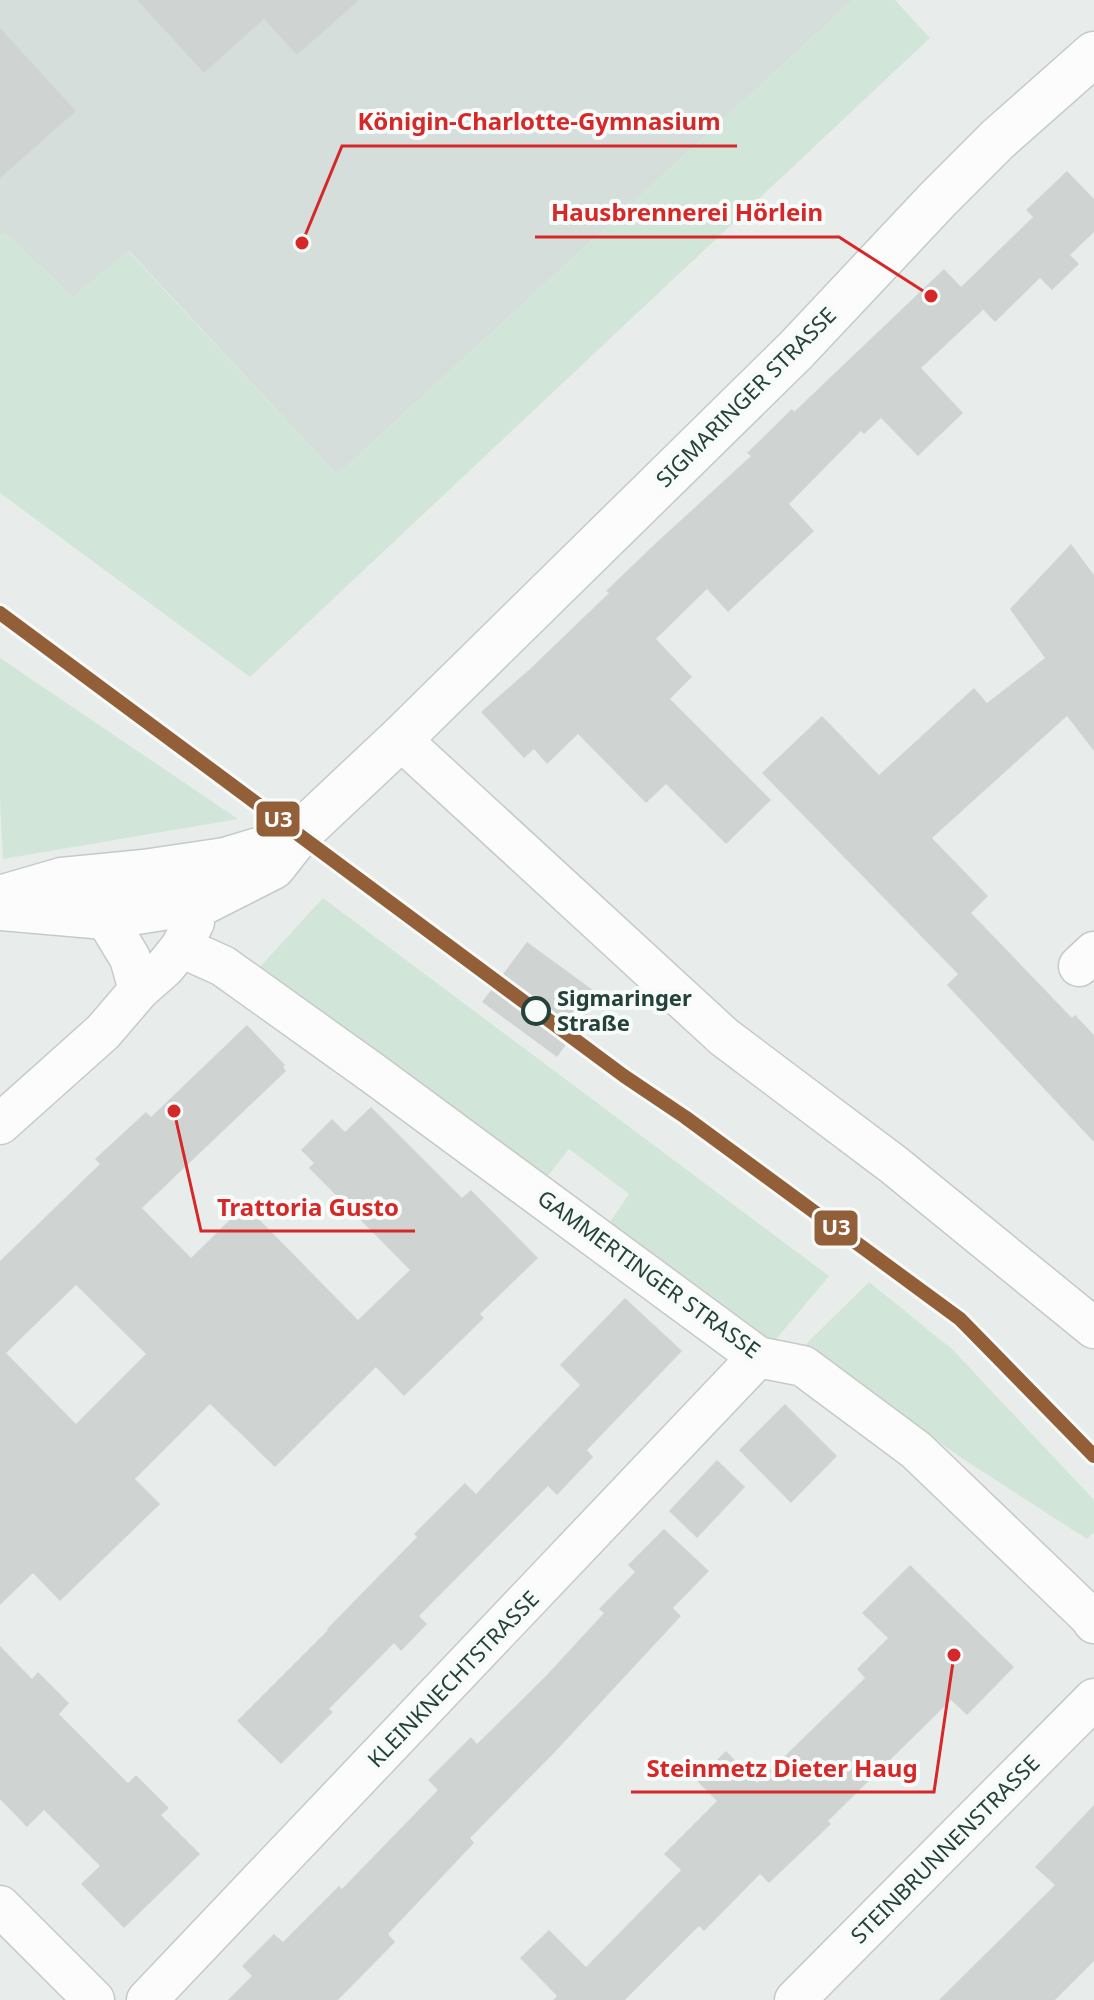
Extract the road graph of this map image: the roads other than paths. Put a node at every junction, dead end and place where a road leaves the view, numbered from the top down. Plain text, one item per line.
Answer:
1 (1094, 54) edge
2 (400, 739) junction
3 (294, 840) junction
4 (0, 898) edge
5 (206, 901) junction
6 (0, 908) edge
7 (105, 917) junction
8 (181, 947) junction
9 (139, 990) junction
10 (0, 1124) edge
11 (1094, 1328) edge
12 (758, 1357) junction
13 (1094, 1623) edge
14 (1094, 1699) edge
15 (0, 1906) edge
16 (94, 2000) edge
17 (147, 2000) edge
18 (795, 2000) edge

1 - 2 main road, SIGMARINGER STRASSE
2 - 3 main road, SIGMARINGER STRASSE
2 - 11 street
3 - 4 main road, SIGMARINGER STRASSE
3 - 5 main road, SIGMARINGER STRASSE
5 - 7 main road, SIGMARINGER STRASSE
5 - 8 street
6 - 7 main road, SIGMARINGER STRASSE
7 - 9 street
8 - 9 street
8 - 12 street, GAMMERTINGER STRASSE
9 - 10 street
12 - 13 street, GAMMERTINGER STRASSE
12 - 17 street, KLEINKNECHTSTRASSE
14 - 18 street, STEINBRUNNENSTRASSE
15 - 16 street

